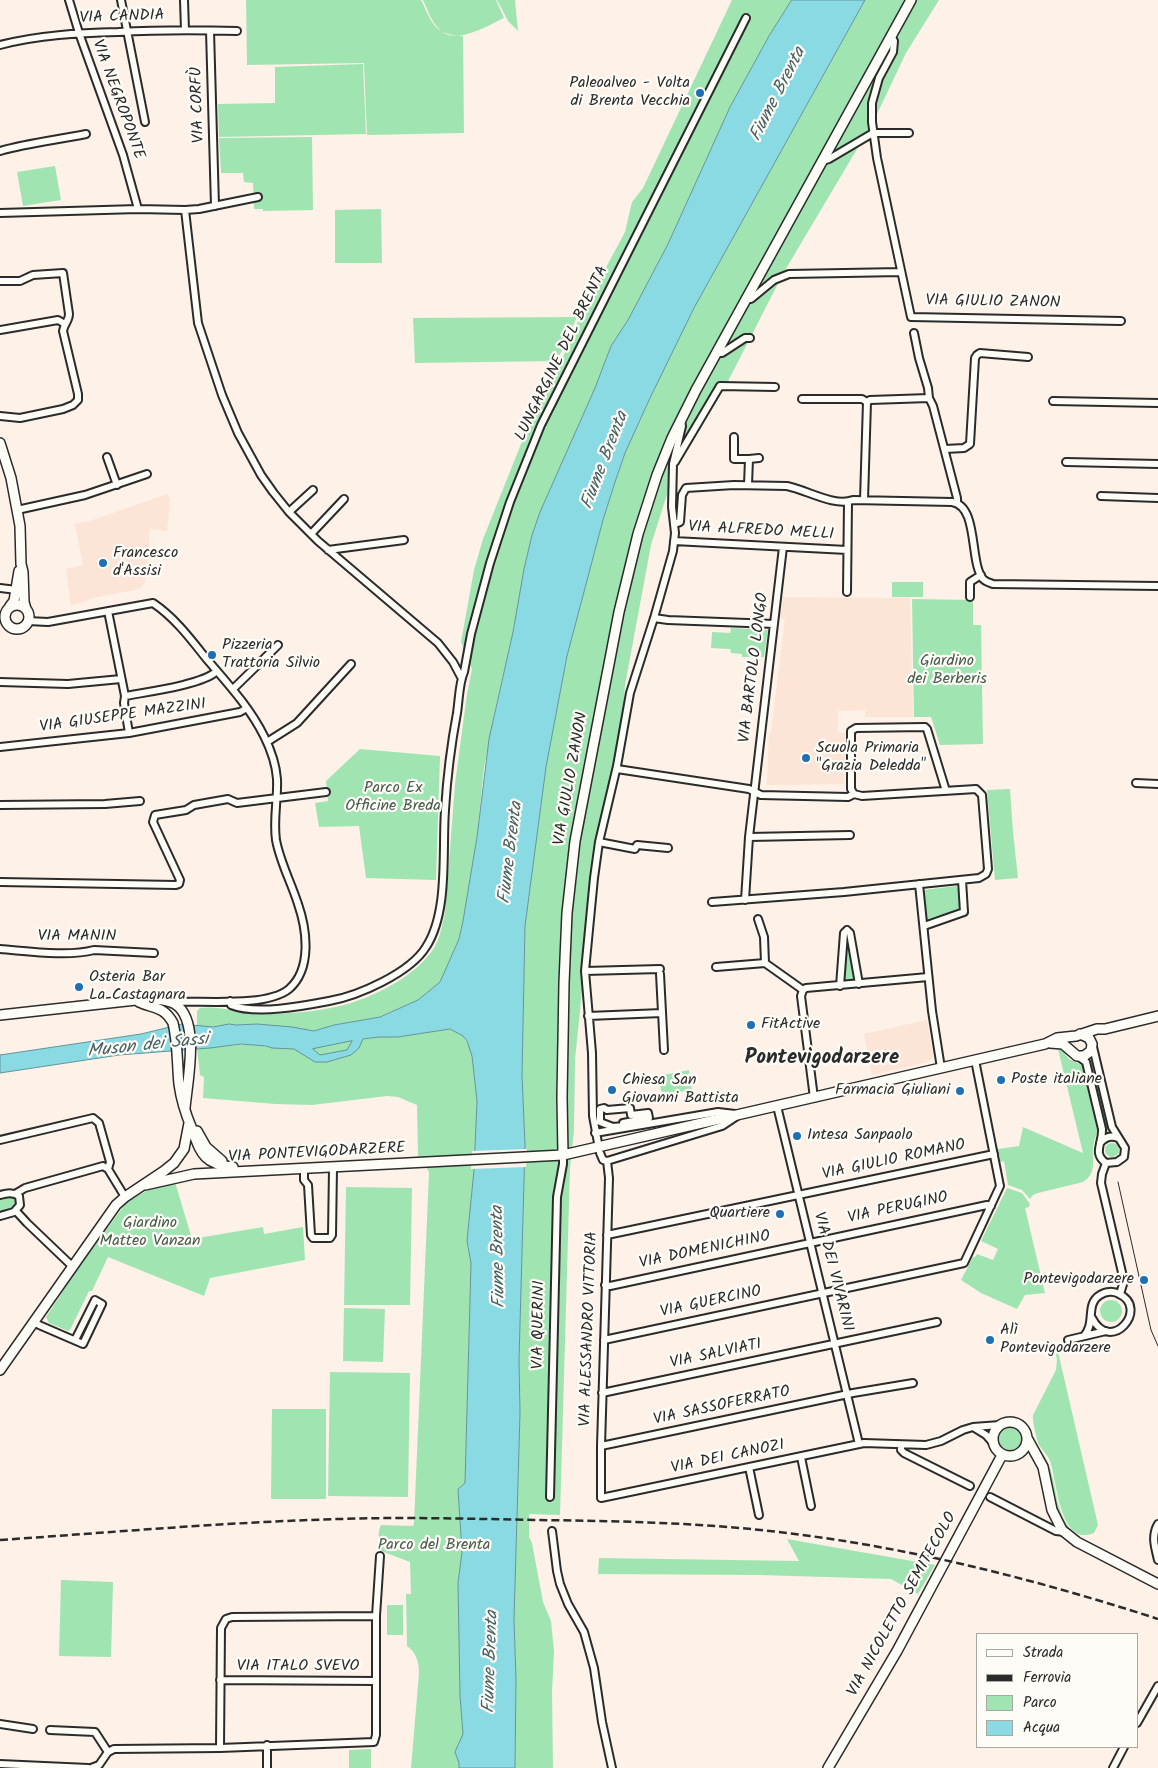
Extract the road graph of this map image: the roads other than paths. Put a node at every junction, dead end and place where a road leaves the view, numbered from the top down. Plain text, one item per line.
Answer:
1 (69, 0) edge
2 (120, 0) edge
3 (184, 0) edge
4 (911, 0) edge
5 (746, 18) dead end
6 (185, 30) junction
7 (210, 30) junction
8 (127, 31) junction
9 (236, 31) dead end
10 (79, 33) junction
11 (891, 36) junction
12 (0, 45) edge
13 (145, 122) dead end
14 (873, 133) junction
15 (909, 133) dead end
16 (86, 134) dead end
17 (0, 151) edge
18 (822, 161) junction
19 (258, 197) dead end
20 (215, 206) junction
21 (138, 209) junction
22 (185, 210) junction
23 (0, 213) edge
24 (901, 272) junction
25 (0, 281) edge
26 (746, 298) junction
27 (1121, 320) dead end
28 (65, 324) junction
29 (0, 330) edge
30 (914, 333) dead end
31 (750, 338) dead end
32 (716, 353) junction
33 (1028, 357) dead end
34 (775, 387) dead end
35 (928, 398) junction
36 (802, 400) dead end
37 (1053, 401) dead end
38 (867, 402) junction
39 (1158, 403) edge
40 (0, 416) edge
41 (681, 421) junction
42 (734, 437) dead end
43 (0, 443) edge
44 (944, 449) junction
45 (107, 457) dead end
46 (758, 458) dead end
47 (749, 459) junction
48 (1066, 462) dead end
49 (673, 464) junction
50 (1158, 464) edge
51 (147, 474) dead end
52 (117, 485) junction
53 (748, 485) junction
54 (313, 490) dead end
55 (1101, 496) dead end
56 (1158, 498) edge
57 (344, 499) dead end
58 (864, 500) junction
59 (957, 502) junction
60 (848, 503) junction
61 (17, 510) junction
62 (290, 512) junction
63 (675, 524) junction
64 (311, 534) junction
65 (404, 540) dead end
66 (674, 541) junction
67 (783, 547) junction
68 (328, 550) junction
69 (847, 550) junction
70 (21, 564) junction
71 (981, 575) junction
72 (1158, 586) edge
73 (0, 588) edge
74 (17, 590) junction
75 (847, 592) dead end
76 (970, 597) dead end
77 (10, 606) junction
78 (26, 609) junction
79 (108, 611) junction
80 (654, 618) junction
81 (28, 621) junction
82 (774, 624) junction
83 (3, 627) edge
84 (278, 644) dead end
85 (351, 664) dead end
86 (217, 671) junction
87 (461, 677) junction
88 (122, 679) junction
89 (0, 682) edge
90 (233, 689) junction
91 (125, 696) junction
92 (248, 708) junction
93 (129, 733) junction
94 (267, 742) junction
95 (0, 748) edge
96 (617, 769) junction
97 (1136, 783) dead end
98 (1158, 784) edge
99 (946, 791) junction
100 (326, 792) dead end
101 (755, 792) junction
102 (854, 794) junction
103 (275, 799) junction
104 (140, 801) dead end
105 (0, 805) edge
106 (850, 836) dead end
107 (749, 837) junction
108 (599, 842) junction
109 (668, 848) dead end
110 (962, 880) junction
111 (0, 882) edge
112 (919, 884) junction
113 (745, 900) junction
114 (712, 902) dead end
115 (758, 919) dead end
116 (924, 926) junction
117 (0, 949) edge
118 (154, 953) dead end
119 (765, 963) junction
120 (716, 967) dead end
121 (585, 971) junction
122 (928, 977) junction
123 (859, 984) junction
124 (840, 986) junction
125 (803, 990) junction
126 (136, 1001) junction
127 (190, 1001) junction
128 (230, 1001) junction
129 (170, 1002) junction
130 (662, 1013) junction
131 (0, 1015) edge
132 (588, 1016) junction
133 (1158, 1016) edge
134 (186, 1017) junction
135 (1105, 1029) junction
136 (1078, 1035) junction
137 (1048, 1043) junction
138 (1092, 1045) junction
139 (664, 1050) dead end
140 (1070, 1050) junction
141 (1079, 1057) junction
142 (975, 1060) junction
143 (941, 1068) junction
144 (187, 1093) junction
145 (814, 1098) junction
146 (777, 1106) junction
147 (185, 1108) junction
148 (648, 1113) joint
149 (738, 1115) junction
150 (593, 1116) junction
151 (189, 1123) junction
152 (611, 1129) junction
153 (595, 1132) junction
154 (1118, 1138) junction
155 (0, 1140) edge
156 (598, 1143) dead end
157 (1100, 1144) junction
158 (181, 1153) junction
159 (202, 1153) junction
160 (600, 1153) dead end
161 (994, 1154) junction
162 (558, 1156) junction
163 (607, 1161) junction
164 (1106, 1163) junction
165 (233, 1167) junction
166 (333, 1168) junction
167 (108, 1169) junction
168 (304, 1169) junction
169 (245, 1171) junction
170 (192, 1174) junction
171 (145, 1185) junction
172 (15, 1194) junction
173 (799, 1194) junction
174 (0, 1195) edge
175 (125, 1197) junction
176 (991, 1206) junction
177 (16, 1211) junction
178 (0, 1216) edge
179 (607, 1235) junction
180 (811, 1242) junction
181 (72, 1266) junction
182 (606, 1285) junction
183 (823, 1292) junction
184 (1120, 1294) junction
185 (1092, 1318) junction
186 (34, 1322) junction
187 (937, 1322) dead end
188 (1106, 1331) junction
189 (1084, 1336) junction
190 (75, 1340) junction
191 (604, 1340) junction
192 (1068, 1340) dead end
193 (836, 1344) junction
194 (1, 1367) edge
195 (913, 1383) dead end
196 (602, 1393) junction
197 (848, 1394) junction
198 (1000, 1425) junction
199 (973, 1427) junction
200 (1027, 1438) junction
201 (993, 1443) junction
202 (859, 1444) junction
203 (902, 1445) junction
204 (601, 1446) junction
205 (1002, 1455) junction
206 (1018, 1455) junction
207 (800, 1457) junction
208 (1039, 1461) junction
209 (749, 1467) junction
210 (970, 1486) dead end
211 (550, 1497) dead end
212 (990, 1497) dead end
213 (602, 1498) joint
214 (811, 1506) dead end
215 (759, 1515) dead end
216 (1158, 1524) edge
217 (552, 1531) dead end
218 (1064, 1532) junction
219 (380, 1556) dead end
220 (1158, 1560) edge
221 (1157, 1582) edge
222 (376, 1616) junction
223 (220, 1680) junction
224 (376, 1681) junction
225 (1158, 1686) edge
226 (1138, 1722) edge
227 (0, 1724) edge
228 (33, 1729) dead end
229 (50, 1730) dead end
230 (267, 1745) junction
231 (220, 1748) junction
232 (1123, 1748) edge
233 (108, 1752) junction
234 (0, 1764) edge
235 (89, 1768) edge
236 (268, 1768) edge
237 (612, 1768) edge
238 (828, 1768) edge
239 (1113, 1768) edge

1 - 10 street, VIA NEGROPONTE
2 - 8 street
3 - 6 street, VIA CANDIA
4 - 11 main road, VIA GIULIO ZANON
5 - 87 street, LUNGARGINE DEL BRENTA
6 - 7 street, VIA CANDIA
6 - 8 street, VIA CANDIA
7 - 9 street
7 - 20 street, VIA CORFÙ
8 - 10 street, VIA CANDIA
8 - 13 street
10 - 12 street, VIA CANDIA
10 - 21 street, VIA NEGROPONTE
11 - 14 street, VIA GIULIO ZANON
11 - 18 main road, VIA GIULIO ZANON
14 - 15 street
14 - 18 street
14 - 24 street, VIA GIULIO ZANON
16 - 17 street
18 - 26 main road, VIA GIULIO ZANON
19 - 20 street
20 - 22 street
21 - 22 street
21 - 23 street
22 - 62 street
24 - 26 street
24 - 27 street, VIA GIULIO ZANON
25 - 28 street
26 - 32 main road, VIA GIULIO ZANON
28 - 29 street
28 - 40 street
30 - 35 street
31 - 32 street
32 - 41 main road, VIA GIULIO ZANON
33 - 44 street
34 - 49 street, VIA GIULIO ZANON
35 - 38 street
35 - 44 street
36 - 38 street
37 - 39 street
38 - 58 street
41 - 49 street, VIA GIULIO ZANON
41 - 162 main road, VIA GIULIO ZANON
42 - 47 street
43 - 61 main road
44 - 59 street
45 - 52 street
46 - 47 street
47 - 53 street
48 - 50 street
49 - 63 street, VIA GIULIO ZANON
51 - 52 street
52 - 61 street
53 - 60 street
53 - 63 street
54 - 62 street
55 - 56 street
57 - 64 street
58 - 59 street
58 - 60 street
59 - 71 street
60 - 69 street
61 - 70 main road
62 - 64 street
63 - 66 street, VIA GIULIO ZANON
64 - 68 street
65 - 68 street
66 - 67 street, VIA ALFREDO MELLI
66 - 80 street, VIA GIULIO ZANON
67 - 69 street, VIA ALFREDO MELLI
67 - 82 street, VIA BARTOLO LONGO
68 - 87 street
69 - 75 street
70 - 74 main road
70 - 78 main road
71 - 72 street
71 - 76 street
73 - 74 street
74 - 77 main road
77 - 78 main road
77 - 83 main road
78 - 81 main road
79 - 81 street
79 - 86 street
79 - 88 street
80 - 82 street
80 - 96 street, VIA GIULIO ZANON
81 - 83 main road
82 - 101 street, VIA BARTOLO LONGO
84 - 90 street
85 - 94 street
86 - 90 street
86 - 91 street
87 - 128 street, LUNGARGINE DEL BRENTA
88 - 89 street
88 - 91 street
90 - 92 street
91 - 93 street
92 - 93 street, VIA GIUSEPPE MAZZINI
92 - 94 street
93 - 95 street, VIA GIUSEPPE MAZZINI
94 - 103 street
96 - 101 street
96 - 108 street, VIA GIULIO ZANON
97 - 98 street
99 - 102 street
99 - 102 street
99 - 110 street
100 - 103 street
101 - 102 street
101 - 107 street, VIA BARTOLO LONGO
103 - 111 street
103 - 128 street
104 - 105 street
106 - 107 street
107 - 113 street, VIA BARTOLO LONGO
108 - 109 street
108 - 121 street, VIA GIULIO ZANON
110 - 112 street
110 - 116 street
112 - 113 street
112 - 116 street
113 - 114 street
115 - 119 street
116 - 122 street
117 - 118 street, VIA MANIN
119 - 120 street
119 - 125 street
121 - 130 street
121 - 132 street, VIA GIULIO ZANON
122 - 123 street
122 - 143 street
123 - 124 street
123 - 124 street
124 - 125 street
125 - 145 street
126 - 129 main road
126 - 131 main road
126 - 147 main road
127 - 128 street
127 - 129 street
127 - 134 street
129 - 134 main road
130 - 132 street
130 - 139 street
132 - 150 street, VIA GIULIO ZANON
133 - 135 main road
134 - 144 main road
135 - 136 main road
135 - 138 main road
136 - 137 main road
136 - 138 main road
136 - 140 main road
137 - 140 main road
137 - 142 main road
138 - 141 main road
138 - 154 street
140 - 141 main road
141 - 157 street
142 - 143 main road
142 - 161 street
143 - 145 main road
144 - 147 main road
144 - 165 main road
145 - 146 main road
146 - 149 main road
146 - 173 street, VIA DEI VIVARINI
147 - 151 main road
148 - 148 street
149 - 152 street
149 - 162 main road
149 - 163 street
150 - 152 street
150 - 153 street, VIA GIULIO ZANON
151 - 158 main road
151 - 159 main road
152 - 153 street
153 - 156 street, VIA GIULIO ZANON
154 - 157 street
154 - 164 street
155 - 167 street
157 - 164 street
158 - 159 main road, VIA PONTEVIGODARZERE
158 - 170 main road
158 - 171 main road, VIA PONTEVIGODARZERE
159 - 165 main road, VIA PONTEVIGODARZERE
159 - 170 main road, VIA PONTEVIGODARZERE
160 - 163 street
161 - 173 street, VIA GIULIO ROMANO
161 - 176 street
162 - 166 main road, VIA PONTEVIGODARZERE
162 - 211 street, VIA QUERINI
163 - 179 street, VIA ALESSANDRO VITTORIA
164 - 184 street
165 - 169 main road, VIA PONTEVIGODARZERE
166 - 168 main road, VIA PONTEVIGODARZERE
166 - 168 street
167 - 172 street
167 - 175 street
168 - 169 main road, VIA PONTEVIGODARZERE
169 - 170 main road, VIA PONTEVIGODARZERE
170 - 171 main road, VIA PONTEVIGODARZERE
171 - 175 main road, VIA PONTEVIGODARZERE
172 - 174 street
172 - 177 street
173 - 179 street, VIA GIULIO ROMANO
173 - 180 street, VIA DEI VIVARINI
175 - 181 main road, VIA PONTEVIGODARZERE
176 - 180 street, VIA PERUGINO
176 - 183 street, VIA GUERCINO
177 - 178 street
177 - 181 street
179 - 182 street, VIA ALESSANDRO VITTORIA
180 - 182 street, VIA DOMENICHINO
180 - 183 street, VIA DEI VIVARINI
181 - 186 main road, VIA PONTEVIGODARZERE
182 - 191 street, VIA ALESSANDRO VITTORIA
183 - 191 street, VIA GUERCINO
183 - 193 street, VIA DEI VIVARINI
184 - 185 street
184 - 188 street
185 - 188 street
185 - 189 street
186 - 190 street
186 - 194 main road, VIA PONTEVIGODARZERE
187 - 193 street, VIA SALVIATI
188 - 189 street
189 - 192 street
190 - 190 street
191 - 196 street, VIA ALESSANDRO VITTORIA
193 - 196 street, VIA SALVIATI
193 - 197 street, VIA DEI VIVARINI
195 - 197 street, VIA SASSOFERRATO
196 - 204 street, VIA ALESSANDRO VITTORIA
197 - 202 street, VIA DEI VIVARINI
197 - 204 street, VIA SASSOFERRATO
198 - 199 street, VIA DEI CANOZI
198 - 200 main road
198 - 201 main road
199 - 201 street
199 - 203 street, VIA DEI CANOZI
200 - 206 main road
200 - 208 main road
201 - 205 main road
202 - 203 street, VIA DEI CANOZI
202 - 207 street, VIA DEI CANOZI
203 - 210 street
204 - 213 street, VIA ALESSANDRO VITTORIA
205 - 206 main road
205 - 238 main road, VIA NICOLETTO SEMITECOLO
206 - 208 main road
207 - 209 street, VIA DEI CANOZI
207 - 214 street
208 - 218 main road
209 - 213 street, VIA DEI CANOZI
209 - 215 street
212 - 218 street
216 - 220 street
217 - 237 street
218 - 221 main road
219 - 222 street
222 - 223 street
222 - 224 street
223 - 224 street, VIA ITALO SVEVO
223 - 231 street
224 - 230 street
225 - 226 street
227 - 228 street
229 - 233 street
230 - 231 street
230 - 236 street
231 - 233 street
232 - 239 street
233 - 235 street
234 - 235 street

